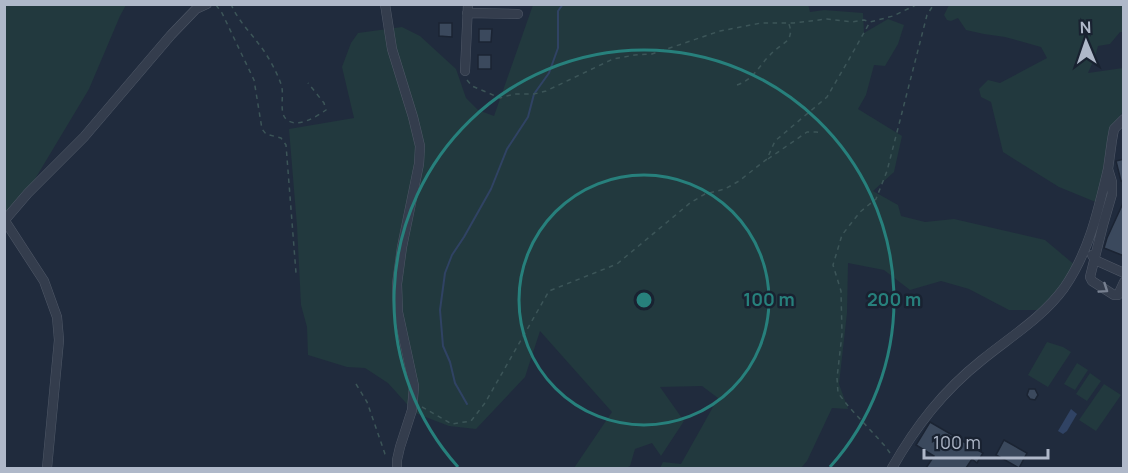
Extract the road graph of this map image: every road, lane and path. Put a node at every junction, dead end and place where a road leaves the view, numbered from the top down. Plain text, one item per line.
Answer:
1 (207, 4) edge
2 (215, 4) edge
3 (231, 4) edge
4 (385, 4) edge
5 (918, 4) edge
6 (934, 4) edge
7 (467, 9) edge
8 (518, 14) dead end
9 (870, 22) junction
10 (789, 23) junction
11 (465, 71) joint
12 (308, 83) dead end
13 (737, 85) dead end
14 (1124, 119) edge
15 (822, 133) dead end
16 (767, 159) junction
17 (1108, 169) junction
18 (5, 221) edge
19 (1087, 246) junction
20 (1095, 260) junction
21 (296, 273) dead end
22 (1124, 273) edge
23 (1124, 282) edge
24 (356, 384) dead end
25 (413, 403) junction
26 (397, 464) edge
27 (894, 465) edge
28 (47, 468) edge

1 - 18 street
2 - 21 path
3 - 12 path
4 - 25 street
5 - 9 path
6 - 27 path
7 - 8 street
7 - 11 street
9 - 10 path
9 - 16 path
10 - 11 path
10 - 13 path
14 - 17 street
15 - 16 path
16 - 25 path
17 - 19 street
17 - 20 street
18 - 28 street
19 - 20 street
19 - 27 street
20 - 22 street
20 -> 23 street
24 - 26 path
25 - 26 street

